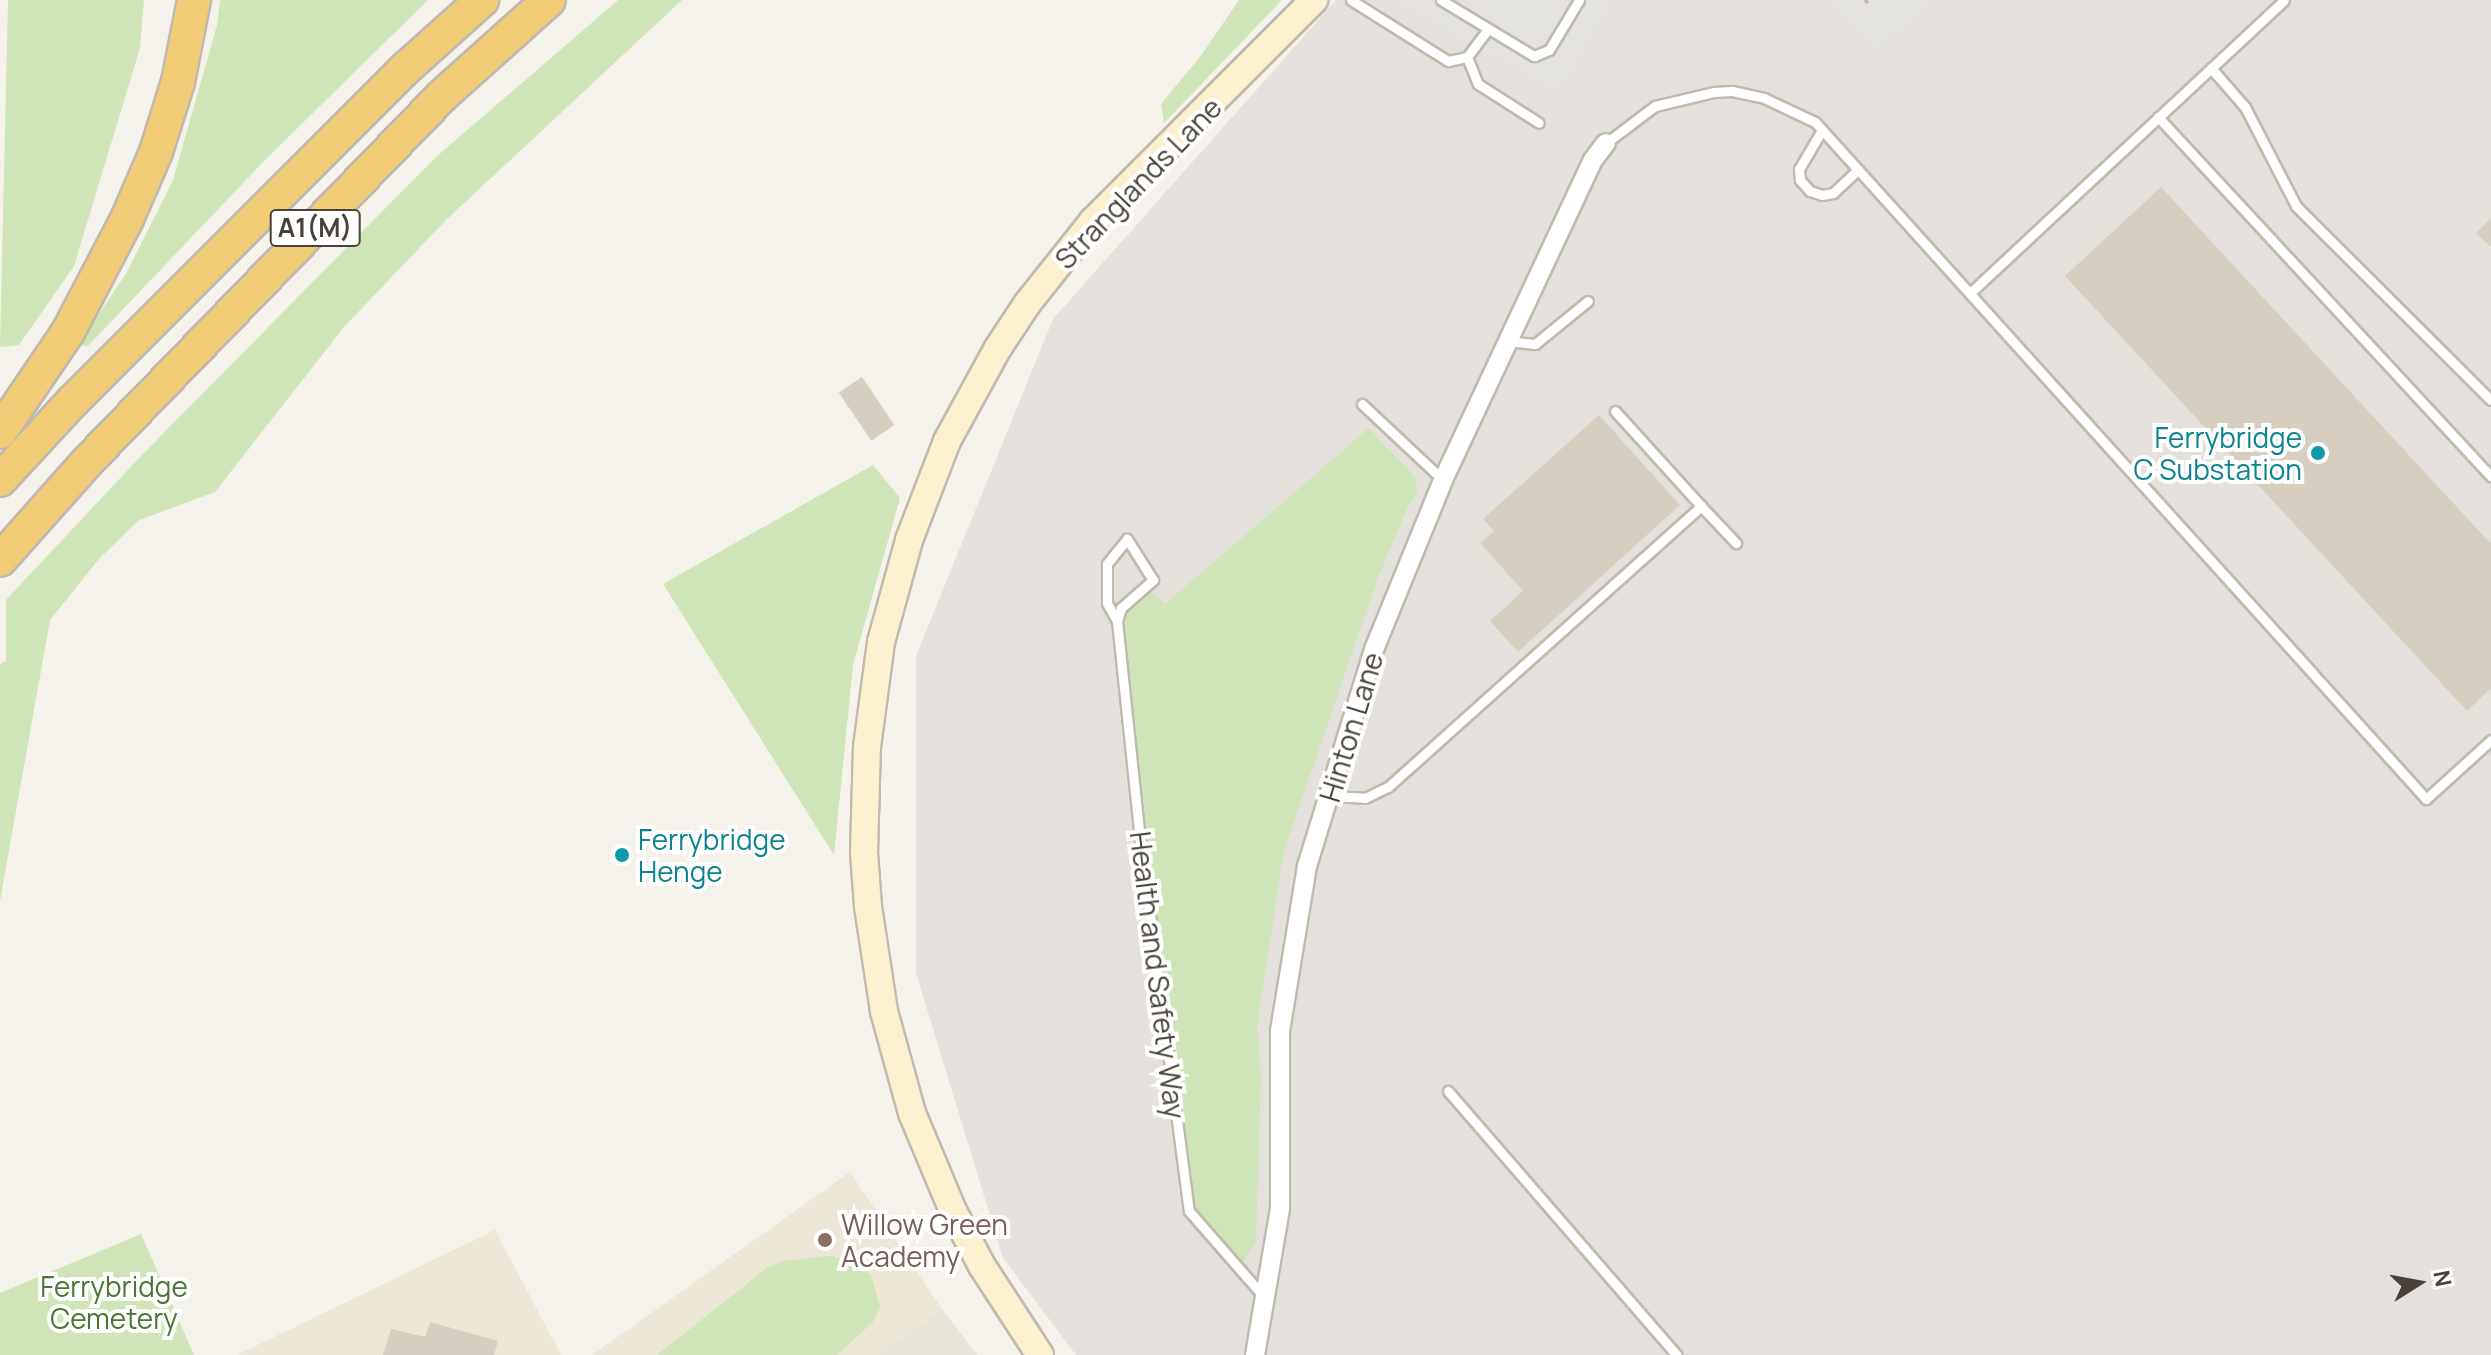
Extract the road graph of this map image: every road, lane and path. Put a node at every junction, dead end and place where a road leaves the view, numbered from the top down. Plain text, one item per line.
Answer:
1 (194, 0) edge
2 (482, 0) edge
3 (549, 0) edge
4 (1314, 0) edge
5 (1351, 0) edge
6 (1441, 0) edge
7 (1579, 0) edge
8 (2284, 0) edge
9 (1488, 29) junction
10 (1467, 57) junction
11 (2211, 68) junction
12 (2158, 117) junction
13 (1539, 123) dead end
14 (1822, 130) junction
15 (1606, 143) joint
16 (1858, 170) junction
17 (1970, 293) junction
18 (1588, 301) dead end
19 (1507, 341) junction
20 (2491, 400) edge
21 (1362, 404) dead end
22 (1615, 411) dead end
23 (8, 422) edge
24 (6, 473) edge
25 (2491, 477) edge
26 (1443, 480) junction
27 (1701, 506) junction
28 (1736, 543) dead end
29 (4, 556) edge
30 (1117, 621) junction
31 (2491, 740) edge
32 (1330, 796) junction
33 (1448, 1091) dead end
34 (1266, 1300) junction
35 (1040, 1355) edge
36 (1255, 1355) edge
37 (1677, 1355) edge

1 - 23 highway
2 - 24 highway, A1(M)
3 - 29 highway, A1(M)
4 - 35 main road, Stranglands Lane
5 - 10 lane
6 - 9 lane
7 - 9 lane
8 - 11 lane
9 - 10 lane
10 - 13 lane
11 - 12 lane
11 - 20 lane
12 - 17 lane
12 - 25 lane
14 - 15 lane
14 - 16 lane
14 - 16 lane
15 - 19 street, Hinton Lane
16 - 17 lane
17 - 31 lane
18 - 19 lane
19 - 26 street, Hinton Lane
21 - 26 lane
22 - 27 lane
26 - 32 street, Hinton Lane
27 - 28 lane
27 - 32 lane
30 - 30 lane, Health and Safety Way
30 - 34 lane, Health and Safety Way
32 - 34 street, Hinton Lane
33 - 37 lane
34 - 36 street, Hinton Lane

